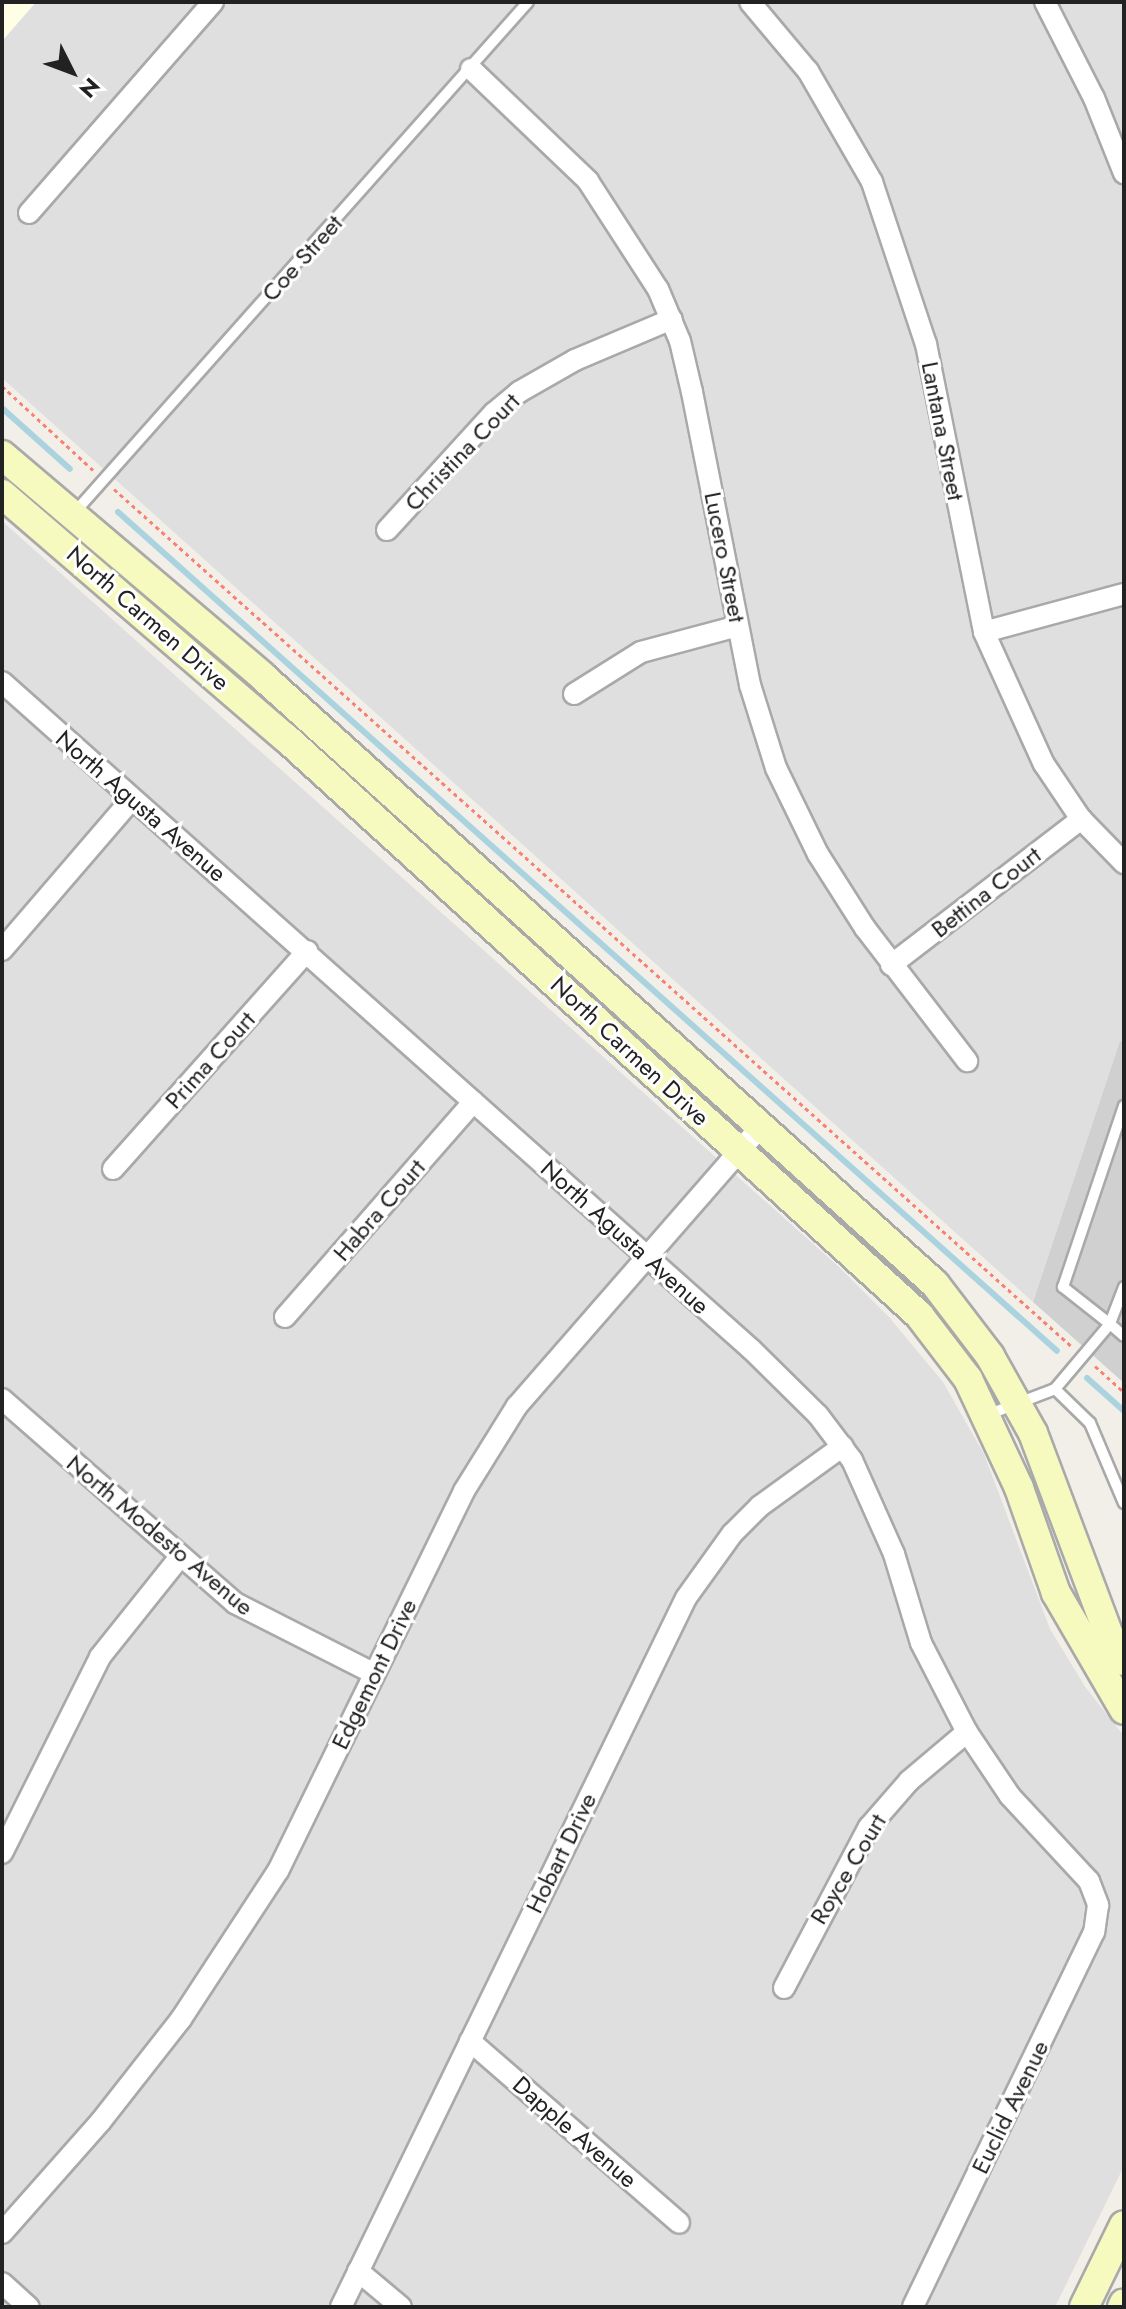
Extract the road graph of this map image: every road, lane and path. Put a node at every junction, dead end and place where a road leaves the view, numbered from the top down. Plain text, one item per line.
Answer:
1 (213, 2) edge
2 (528, 2) edge
3 (750, 2) edge
4 (1045, 2) edge
5 (471, 69) junction
6 (1117, 136) edge
7 (1124, 173) edge
8 (29, 213) dead end
9 (672, 319) junction
10 (2, 386) edge
11 (2, 455) edge
12 (103, 480) junction
13 (2, 494) edge
14 (73, 513) junction
15 (387, 530) dead end
16 (1124, 594) edge
17 (738, 626) junction
18 (984, 632) junction
19 (2, 682) edge
20 (574, 694) dead end
21 (132, 799) junction
22 (1081, 819) junction
23 (1124, 863) edge
24 (2, 950) edge
25 (307, 951) junction
26 (891, 965) junction
27 (967, 1061) dead end
28 (473, 1102) junction
29 (1124, 1106) edge
30 (761, 1126) junction
31 (741, 1152) junction
32 (113, 1169) dead end
33 (644, 1256) junction
34 (1124, 1287) edge
35 (285, 1317) dead end
36 (1110, 1324) junction
37 (1124, 1336) edge
38 (1083, 1356) junction
39 (1055, 1389) junction
40 (1124, 1392) edge
41 (3, 1401) edge
42 (1016, 1402) junction
43 (987, 1415) junction
44 (843, 1446) junction
45 (1124, 1503) edge
46 (179, 1558) junction
47 (1124, 1661) edge
48 (373, 1673) junction
49 (1124, 1710) edge
50 (967, 1732) junction
51 (2, 1853) edge
52 (1098, 1905) joint
53 (784, 1988) dead end
54 (470, 2041) junction
55 (679, 2223) dead end
56 (1124, 2225) edge
57 (2, 2233) edge
58 (358, 2271) junction
59 (2, 2283) edge
60 (29, 2307) edge
61 (341, 2307) edge
62 (401, 2307) edge
63 (913, 2307) edge
64 (1084, 2307) edge

1 - 8 street
2 - 5 lane, Coe Street
3 - 18 street, Lantana Street
4 - 6 street
5 - 9 street, Lucero Street
5 - 12 lane, Coe Street
6 - 7 street
9 - 15 street, Christina Court
9 - 17 street, Lucero Street
10 - 12 path
11 - 14 main road, North Carmen Drive
12 - 14 lane, Coe Street
12 - 38 path
13 - 31 main road, North Carmen Drive
14 - 30 main road, North Carmen Drive
16 - 18 street
17 - 20 street
17 - 26 street, Lucero Street
18 - 22 street, Lantana Street
19 - 21 street, North Agusta Avenue
21 - 24 street
21 - 25 street, North Agusta Avenue
22 - 23 street, Lantana Street
22 - 26 street, Bettina Court
25 - 28 street, North Agusta Avenue
25 - 32 street, Prima Court
26 - 27 street, Lucero Street
28 - 33 street, North Agusta Avenue
28 - 35 street, Habra Court
29 - 36 lane
30 - 31 street, Edgemont Drive
30 - 42 main road, North Carmen Drive
31 - 33 street, Edgemont Drive
31 - 43 main road, North Carmen Drive
33 - 44 street, North Agusta Avenue
33 - 48 street, Edgemont Drive
34 - 36 lane
36 - 37 lane
36 - 38 lane
38 - 39 lane
38 - 40 path
39 - 42 lane
39 - 45 lane
41 - 46 street, North Modesto Avenue
42 - 43 lane
42 - 47 main road, North Carmen Drive
43 - 49 main road, North Carmen Drive
44 - 50 street, North Agusta Avenue
44 - 54 street, Hobart Drive
46 - 48 street, North Modesto Avenue
46 - 51 street
48 - 57 street, Edgemont Drive
50 - 52 street, North Agusta Avenue
50 - 53 street, Royce Court
52 - 63 street, Euclid Avenue
54 - 55 street, Dapple Avenue
54 - 58 street, Hobart Drive
56 - 64 main road
58 - 61 street, Hobart Drive
58 - 62 street
59 - 60 street

